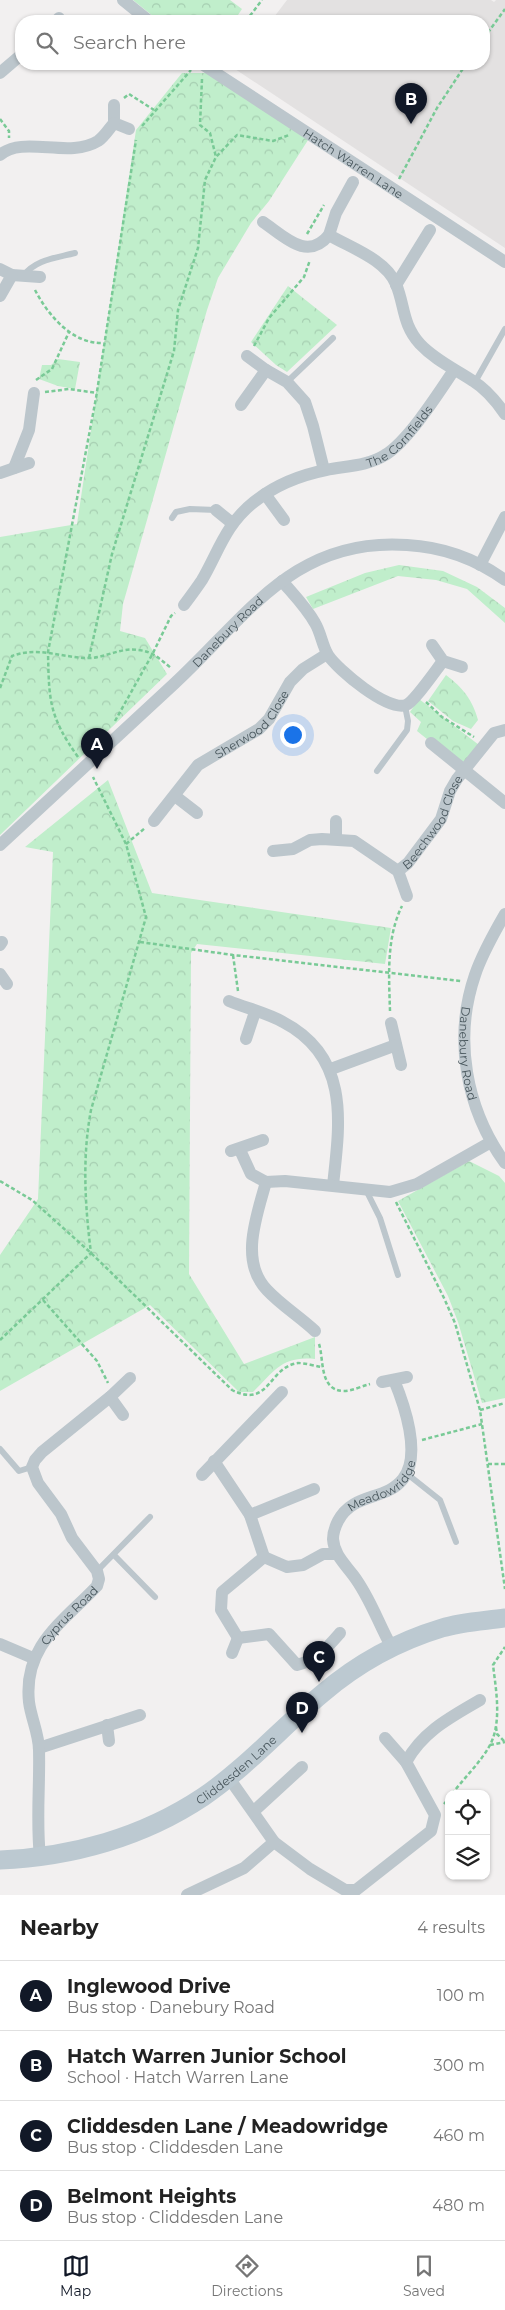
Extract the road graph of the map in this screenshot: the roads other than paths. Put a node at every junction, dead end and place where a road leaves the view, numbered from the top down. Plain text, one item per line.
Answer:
1 (123, 0) edge
2 (142, 15) edge
3 (15, 60) edge
4 (212, 70) edge
5 (0, 73) edge
6 (114, 105) road end
7 (114, 123) junction
8 (129, 129) dead end
9 (5, 152) edge
10 (353, 182) dead end
11 (263, 222) dead end
12 (430, 230) dead end
13 (329, 235) junction
14 (75, 253) dead end
15 (505, 262) edge
16 (0, 269) edge
17 (25, 277) junction
18 (396, 285) junction
19 (0, 296) edge
20 (505, 328) edge
21 (332, 338) dead end
22 (247, 356) road end
23 (266, 370) junction
24 (454, 370) junction
25 (288, 382) junction
26 (475, 382) junction
27 (34, 393) road end
28 (241, 406) dead end
29 (505, 414) edge
30 (29, 462) dead end
31 (14, 468) junction
32 (324, 470) junction
33 (0, 473) edge
34 (265, 494) junction
35 (216, 510) joint
36 (505, 517) edge
37 (172, 518) dead end
38 (284, 520) dead end
39 (232, 523) junction
40 (480, 565) junction
41 (505, 580) edge
42 (282, 581) junction
43 (184, 605) road end
44 (432, 646) dead end
45 (327, 654) junction
46 (443, 661) junction
47 (462, 667) dead end
48 (405, 706) junction
49 (505, 730) edge
50 (431, 743) dead end
51 (464, 770) junction
52 (377, 771) dead end
53 (175, 796) junction
54 (505, 803) edge
55 (197, 812) dead end
56 (154, 821) road end
57 (336, 821) dead end
58 (336, 838) junction
59 (0, 845) edge
60 (273, 850) dead end
61 (398, 871) junction
62 (407, 896) road end
63 (503, 920) edge
64 (232, 1003) road end
65 (255, 1012) junction
66 (391, 1023) road end
67 (246, 1039) dead end
68 (396, 1045) junction
69 (401, 1065) dead end
70 (330, 1069) junction
71 (263, 1140) dead end
72 (492, 1142) junction
73 (505, 1163) edge
74 (266, 1182) junction
75 (333, 1185) junction
76 (365, 1189) junction
77 (398, 1275) dead end
78 (315, 1331) road end
79 (130, 1378) dead end
80 (394, 1379) road end
81 (282, 1392) dead end
82 (112, 1395) junction
83 (123, 1415) dead end
84 (0, 1449) edge
85 (214, 1462) junction
86 (32, 1468) junction
87 (406, 1473) junction
88 (202, 1475) dead end
89 (314, 1489) dead end
90 (250, 1515) junction
91 (150, 1517) dead end
92 (456, 1542) dead end
93 (336, 1554) junction
94 (114, 1555) junction
95 (264, 1557) junction
96 (97, 1572) junction
97 (155, 1596) dead end
98 (505, 1618) edge
99 (340, 1633) dead end
100 (238, 1638) junction
101 (0, 1644) edge
102 (392, 1648) junction
103 (232, 1653) dead end
104 (33, 1658) junction
105 (480, 1700) dead end
106 (140, 1715) dead end
107 (107, 1725) junction
108 (385, 1738) dead end
109 (109, 1741) dead end
110 (39, 1748) junction
111 (406, 1762) junction
112 (302, 1767) dead end
113 (229, 1778) junction
114 (254, 1811) junction
115 (274, 1842) junction
116 (40, 1857) junction
117 (0, 1860) edge
118 (187, 1895) edge

1 - 2 street
3 - 5 street
4 - 15 street, Hatch Warren Lane
6 - 7 street
7 - 8 street
7 - 9 street
10 - 13 street
11 - 13 street
12 - 18 street
13 - 18 street
14 - 17 lane
16 - 17 street
17 - 19 street
18 - 24 street
20 - 26 lane
21 - 25 lane
22 - 23 street
23 - 25 street
23 - 28 street
24 - 26 street
24 - 32 street, The Cornfields
25 - 32 street
26 - 29 street
27 - 31 street
30 - 31 street
31 - 33 street
32 - 34 street, The Cornfields
34 - 38 street
34 - 39 street, The Cornfields
35 - 37 lane
35 - 39 street
36 - 40 street
39 - 43 street, The Cornfields
40 - 41 street, Danebury Road
40 - 42 street, Danebury Road
42 - 45 street
42 - 59 street, Danebury Road
44 - 46 street
45 - 48 street
45 - 53 street, Sherwood Close
46 - 47 street
46 - 48 street
48 - 52 lane
49 - 51 street, Beechwood Close
50 - 51 street, Beechwood Close
51 - 54 street, Beechwood Close
51 - 61 street, Beechwood Close
53 - 55 street
53 - 56 street, Sherwood Close
57 - 58 street
58 - 60 street, Beechwood Close
58 - 61 street, Beechwood Close
61 - 62 street, Beechwood Close
63 - 72 street, Danebury Road
64 - 65 street
65 - 67 street
65 - 70 street
66 - 68 street
68 - 69 street
68 - 70 street
70 - 75 street
71 - 74 street
72 - 73 street, Danebury Road
72 - 76 street
74 - 75 street
74 - 78 street
75 - 76 street
76 - 77 lane
79 - 82 street
80 - 87 street, Meadowridge
81 - 85 street
82 - 83 street
82 - 86 street
84 - 86 lane
85 - 88 street
85 - 90 street
86 - 96 street, Cyprus Road
87 - 92 lane
87 - 93 street, Meadowridge
89 - 90 street
90 - 95 street
91 - 94 lane
93 - 95 street
93 - 102 street
94 - 96 lane
94 - 97 lane
95 - 100 street
96 - 104 street, Cyprus Road
98 - 102 street, Cliddesden Lane
99 - 100 street
100 - 103 street
101 - 104 street
102 - 113 street, Cliddesden Lane
104 - 110 street, Cyprus Road
105 - 111 street
106 - 107 street
107 - 109 street
107 - 110 street
108 - 111 street
110 - 116 street, Cyprus Road
111 - 115 street
112 - 114 street
113 - 114 street
113 - 116 street, Cliddesden Lane
114 - 115 street
115 - 118 street
116 - 117 street, Cliddesden Lane

